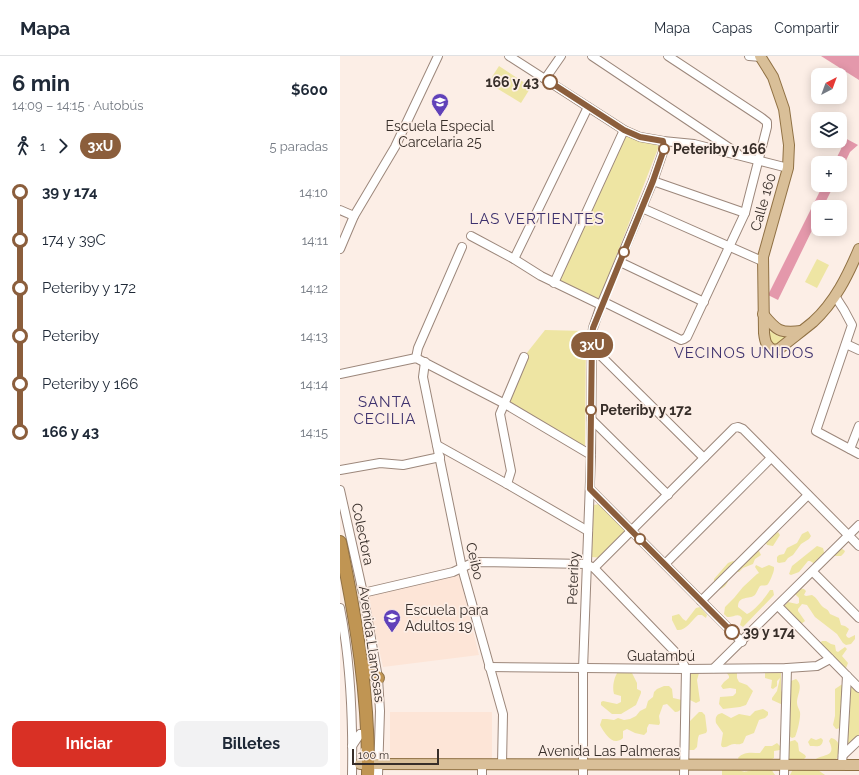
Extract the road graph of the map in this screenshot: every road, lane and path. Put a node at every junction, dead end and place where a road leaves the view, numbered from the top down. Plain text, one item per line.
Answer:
1 (438, 56) edge
2 (509, 56) edge
3 (561, 56) edge
4 (592, 56) edge
5 (668, 56) edge
6 (748, 56) edge
7 (761, 56) edge
8 (545, 79) junction
9 (588, 107) junction
10 (624, 130) junction
11 (663, 141) junction
12 (742, 156) junction
13 (759, 161) junction
14 (788, 168) junction
15 (653, 181) junction
16 (642, 208) junction
17 (340, 210) edge
18 (745, 213) junction
19 (354, 216) junction
20 (471, 236) dead end
21 (462, 247) dead end
22 (729, 247) junction
23 (340, 249) edge
24 (859, 249) edge
25 (514, 260) junction
26 (762, 261) junction
27 (620, 262) junction
28 (554, 283) junction
29 (835, 296) junction
30 (704, 302) junction
31 (603, 304) junction
32 (763, 314) junction
33 (802, 331) junction
34 (846, 344) junction
35 (592, 347) junction
36 (859, 350) edge
37 (524, 357) dead end
38 (416, 358) junction
39 (425, 362) junction
40 (340, 374) edge
41 (504, 404) junction
42 (591, 419) junction
43 (859, 426) edge
44 (437, 446) junction
45 (850, 449) junction
46 (591, 454) junction
47 (859, 454) edge
48 (440, 457) junction
49 (704, 458) junction
50 (771, 458) junction
51 (340, 470) edge
52 (507, 484) junction
53 (590, 489) junction
54 (340, 490) edge
55 (668, 495) junction
56 (808, 495) junction
57 (859, 526) edge
58 (588, 531) junction
59 (632, 531) junction
60 (849, 536) junction
61 (340, 542) edge
62 (859, 546) edge
63 (586, 564) junction
64 (665, 564) junction
65 (462, 568) junction
66 (594, 568) junction
67 (813, 572) junction
68 (340, 573) edge
69 (363, 593) junction
70 (701, 601) junction
71 (778, 606) junction
72 (340, 608) edge
73 (859, 618) edge
74 (742, 642) junction
75 (830, 659) junction
76 (362, 664) junction
77 (489, 667) junction
78 (714, 668) junction
79 (787, 668) junction
80 (583, 669) junction
81 (686, 669) junction
82 (846, 676) junction
83 (378, 678) junction
84 (859, 688) edge
85 (360, 734) junction
86 (859, 740) edge
87 (352, 746) junction
88 (842, 760) junction
89 (482, 764) junction
90 (502, 764) junction
91 (859, 765) edge
92 (364, 768) edge
93 (583, 770) edge
94 (684, 770) edge
95 (784, 770) edge
96 (352, 775) edge
97 (378, 775) edge
98 (482, 775) edge

1 - 19 street
2 - 8 street
3 - 8 street
4 - 12 street
5 - 13 street
6 - 7 street
7 - 14 main road, Calle 160
8 - 9 street
9 - 10 street
9 - 25 street
10 - 11 street
10 - 28 street
11 - 12 street
11 - 15 street, Peteriby
12 - 13 street
13 - 14 street
13 - 18 street
14 - 26 main road, Calle 160
15 - 16 street, Peteriby
15 - 18 street
16 - 22 street
16 - 27 street, Peteriby
17 - 19 street
18 - 22 street
19 - 23 street
20 - 25 street
21 - 38 street
22 - 26 street
22 - 30 street
24 - 29 main road, Calle 160
25 - 28 street
26 - 32 main road, Calle 160
27 - 30 street
27 - 31 street, Peteriby
28 - 31 street
29 - 33 main road, Calle 160
29 - 34 street
30 - 31 street
31 - 35 street, Peteriby
32 - 33 main road
32 - 33 main road, Calle 160
34 - 36 street
34 - 45 street
35 - 42 street, Peteriby
35 - 49 street
37 - 41 street
38 - 39 street
38 - 40 street
39 - 41 street
39 - 44 street, Ceibo
41 - 46 street
41 - 52 street
42 - 46 street, Peteriby
42 - 55 street
43 - 45 street
44 - 48 street, Ceibo
44 - 52 street
45 - 47 street
46 - 53 street, Peteriby
48 - 51 street
48 - 65 street, Ceibo
49 - 50 street
49 - 55 street
50 - 56 street
50 - 64 street
52 - 58 street
53 - 58 street, Peteriby
53 - 59 street
54 - 69 street, Colectora
55 - 59 street
56 - 60 street
56 - 70 street
57 - 60 street
58 - 63 street, Peteriby
59 - 64 street
59 - 66 street
60 - 62 street
60 - 67 street
61 - 76 highway, Avenida Llamosas
63 - 65 street
63 - 66 street
63 - 80 street, Peteriby
64 - 70 street
65 - 69 street
65 - 77 street, Ceibo
66 - 81 street
67 - 71 street
67 - 73 street
68 - 85 highway, Avenida Llamosas
69 - 83 street, Colectora
70 - 74 street
71 - 74 street
71 - 75 street
72 - 87 street, Colectora
74 - 78 street
75 - 79 street, Guatambú
75 - 82 street
76 - 83 highway
76 - 92 highway, Avenida Llamosas
77 - 80 street, Guatambú
77 - 90 street, Ceibo
78 - 79 street, Guatambú
78 - 81 street, Guatambú
79 - 95 street
80 - 81 street, Guatambú
80 - 93 street, Peteriby
81 - 94 street
82 - 84 street
82 - 88 street
83 - 92 street, Colectora
85 - 87 street
85 - 92 highway, Avenida Llamosas
86 - 88 street
87 - 92 street, Colectora
88 - 91 main road, Avenida Las Palmeras
88 - 95 main road, Avenida Las Palmeras
89 - 90 main road, Avenida Las Palmeras
89 - 92 main road, Avenida Las Palmeras
89 - 98 street
90 - 93 main road, Avenida Las Palmeras
92 - 96 street, Colectora
92 - 97 street, Colectora
93 - 94 main road, Avenida Las Palmeras
94 - 95 main road, Avenida Las Palmeras

